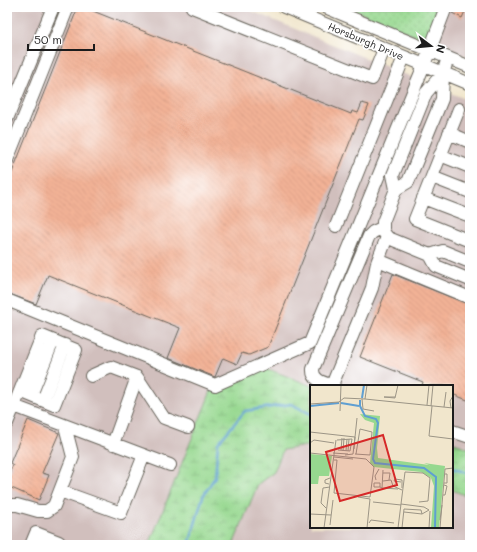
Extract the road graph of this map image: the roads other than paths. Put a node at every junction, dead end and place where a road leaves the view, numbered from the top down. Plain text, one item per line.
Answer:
1 (53, 7) edge
2 (68, 7) edge
3 (192, 7) edge
4 (284, 7) edge
5 (325, 7) edge
6 (446, 7) edge
7 (384, 49) junction
8 (429, 50) junction
9 (404, 57) junction
10 (448, 58) junction
11 (424, 65) junction
12 (470, 67) edge
13 (443, 73) junction
14 (470, 84) edge
15 (458, 109) dead end
16 (7, 119) edge
17 (449, 133) junction
18 (470, 142) edge
19 (405, 144) junction
20 (421, 151) junction
21 (440, 155) junction
22 (7, 160) edge
23 (470, 167) edge
24 (432, 177) junction
25 (396, 189) junction
26 (470, 192) edge
27 (423, 198) junction
28 (470, 216) edge
29 (336, 226) dead end
30 (385, 232) junction
31 (470, 241) edge
32 (430, 255) junction
33 (378, 260) junction
34 (470, 262) edge
35 (357, 264) junction
36 (470, 280) edge
37 (373, 284) junction
38 (470, 298) edge
39 (7, 300) edge
40 (53, 341) junction
41 (91, 376) dead end
42 (137, 377) junction
43 (331, 385) edge
44 (333, 385) edge
45 (20, 391) junction
46 (31, 395) junction
47 (14, 406) junction
48 (7, 423) edge
49 (66, 426) junction
50 (188, 427) dead end
51 (453, 431) edge
52 (470, 437) edge
53 (113, 444) junction
54 (144, 455) junction
55 (170, 465) dead end
56 (60, 491) junction
57 (7, 505) edge
58 (31, 545) edge
59 (58, 545) edge

1 - 16 street
2 - 22 street
3 - 7 street
4 - 7 street, Horsburgh Drive
5 - 8 street, Horsburgh Drive
6 - 8 street
7 - 9 street, Horsburgh Drive
8 - 10 street, Horsburgh Drive
8 - 11 street
9 - 11 street, Horsburgh Drive
9 - 29 street
10 - 12 street, Horsburgh Drive
10 - 13 street
11 - 13 street, Horsburgh Drive
11 - 39 street
13 - 14 street, Horsburgh Drive
13 - 19 street
13 - 20 street
15 - 17 street
17 - 18 street
17 - 21 street
19 - 20 street
19 - 25 street
20 - 25 street
21 - 23 street
21 - 24 street
24 - 26 street
24 - 27 street
25 - 30 street
27 - 28 street
27 - 31 street
30 - 32 street
30 - 33 street
30 - 35 street
32 - 34 street
32 - 36 street
33 - 37 street
33 - 38 street
35 - 37 street
35 - 43 street
37 - 44 street
40 - 45 street
40 - 46 street
40 - 46 street
41 - 42 street
42 - 50 street
42 - 53 street
45 - 46 street
45 - 47 street
47 - 48 street
47 - 49 street
49 - 53 street
49 - 56 street
51 - 52 street
53 - 54 street
54 - 55 street
54 - 56 street
56 - 57 street
58 - 59 street

